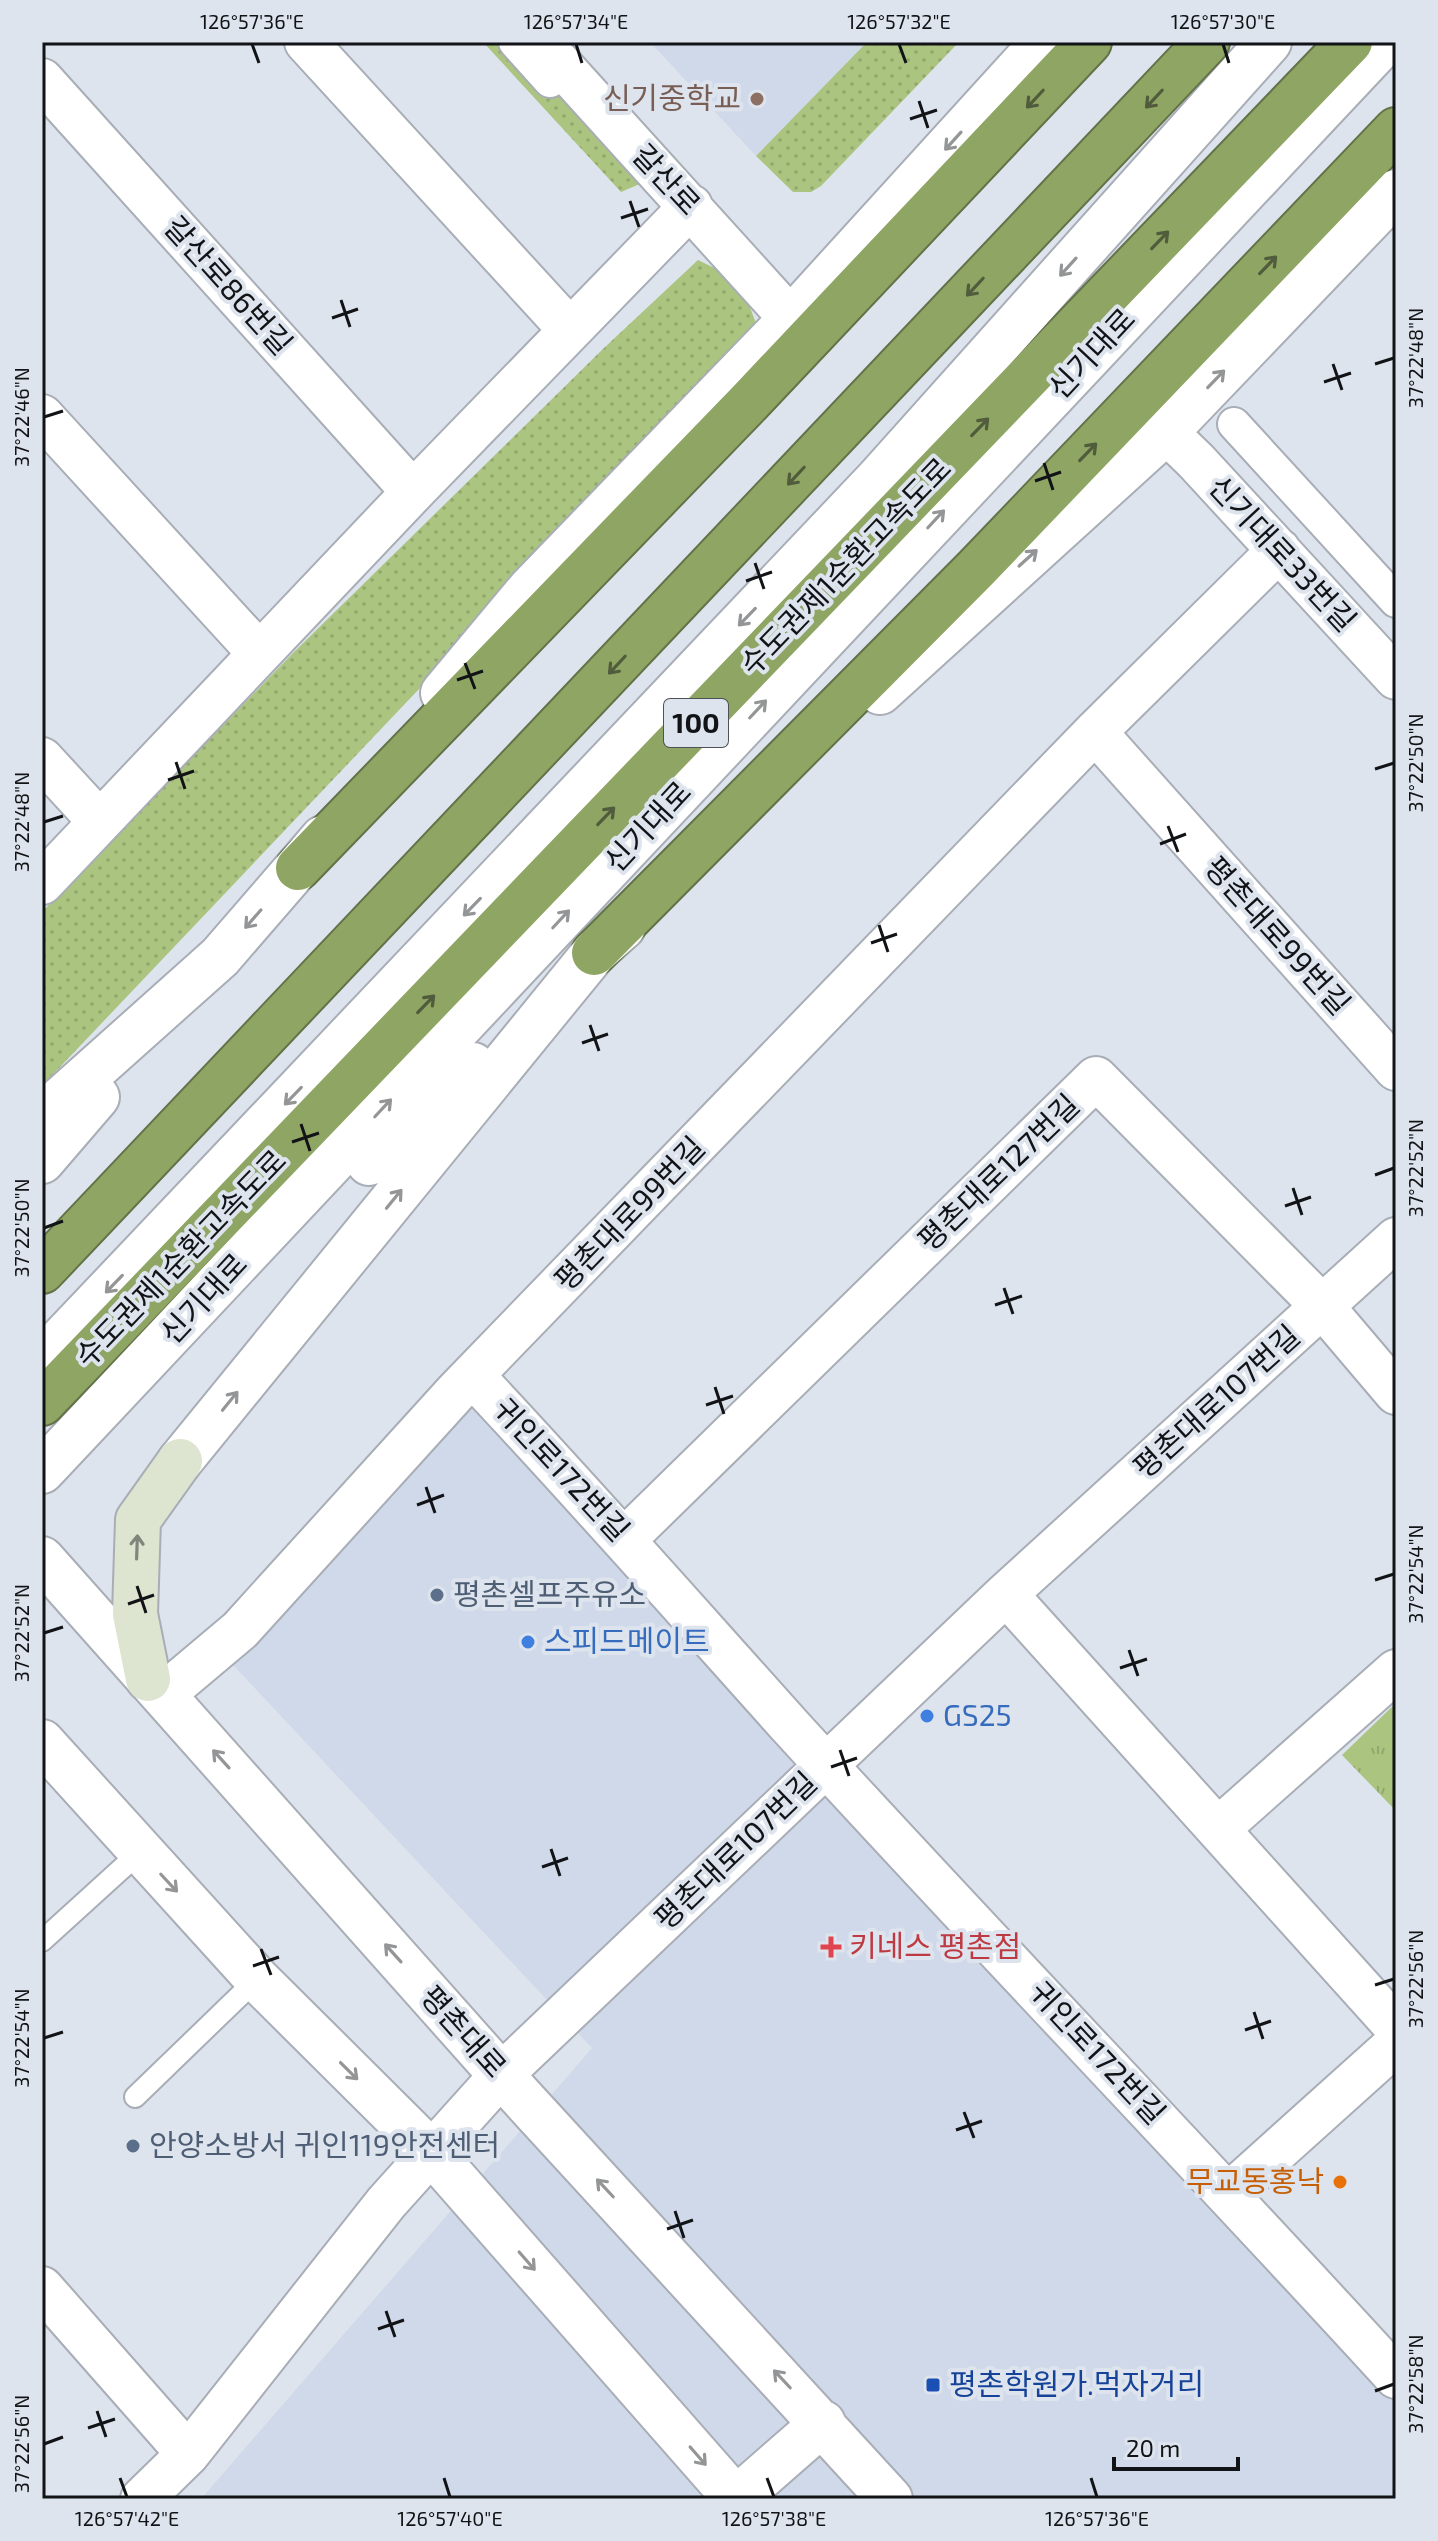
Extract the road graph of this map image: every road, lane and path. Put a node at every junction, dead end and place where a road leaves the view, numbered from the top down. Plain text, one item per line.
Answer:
1 (306, 42) edge
2 (515, 42) edge
3 (540, 42) edge
4 (1043, 42) edge
5 (1089, 42) edge
6 (1207, 42) edge
7 (1269, 42) edge
8 (1350, 42) edge
9 (1385, 42) edge
10 (42, 80) edge
11 (1396, 130) edge
12 (1396, 192) edge
13 (684, 212) junction
14 (791, 319) junction
15 (570, 330) junction
16 (42, 416) edge
17 (1234, 424) dead end
18 (1166, 432) junction
19 (413, 492) junction
20 (1279, 550) junction
21 (1396, 601) edge
22 (259, 653) junction
23 (1396, 678) edge
24 (1095, 732) junction
25 (42, 759) edge
26 (100, 822) junction
27 (298, 868) junction
28 (42, 883) edge
29 (594, 953) junction
30 (220, 957) junction
31 (1396, 1069) edge
32 (42, 1116) edge
33 (42, 1161) edge
34 (1396, 1239) edge
35 (42, 1271) edge
36 (1323, 1307) junction
37 (42, 1360) edge
38 (473, 1376) junction
39 (1396, 1393) edge
40 (42, 1403) edge
41 (77, 1434) junction
42 (180, 1461) joint
43 (42, 1471) edge
44 (625, 1539) junction
45 (42, 1559) edge
46 (1006, 1594) junction
47 (1396, 1671) edge
48 (156, 1687) junction
49 (42, 1742) edge
50 (42, 1758) edge
51 (826, 1764) junction
52 (78, 1784) junction
53 (1218, 1829) junction
54 (140, 1852) junction
55 (42, 1941) edge
56 (257, 1979) junction
57 (1396, 2027) edge
58 (1396, 2044) edge
59 (501, 2075) junction
60 (135, 2097) dead end
61 (433, 2154) junction
62 (1229, 2194) junction
63 (42, 2288) edge
64 (1396, 2377) edge
65 (823, 2423) junction
66 (188, 2454) junction
67 (142, 2499) edge
68 (736, 2499) edge
69 (890, 2499) edge

1 - 15 street
2 - 13 street
3 - 13 street, 갈산로
4 -> 14 street
5 -> 27 highway
6 -> 35 highway
7 -> 37 street
40 -> 8 highway, 수도권제1순환고속도로 / 100
41 -> 9 street, 신기대로
10 - 19 street, 갈산로86번길
29 -> 11 highway
18 -> 12 street
13 - 14 street, 갈산로
13 - 15 street
14 - 27 street
15 - 19 street
16 - 22 street
17 - 21 street
18 - 20 street, 신기대로33번길
29 -> 18 street
19 - 22 street
20 - 23 street, 신기대로33번길
20 - 24 street, 평촌대로99번길
22 - 26 street
24 - 31 street, 평촌대로99번길
24 - 38 street, 평촌대로99번길
25 - 26 street
26 - 28 street
27 -> 30 street
29 - 41 street
42 -> 29 street
30 - 32 street
30 - 33 street
34 - 36 street, 평촌대로107번길
36 - 39 street, 평촌대로127번길
36 - 44 street, 평촌대로127번길
36 - 46 street, 평촌대로107번길
38 - 44 street, 귀인로172번길
38 - 48 street, 평촌대로99번길
41 - 43 street, 신기대로
48 -> 42 main road
44 - 51 street, 귀인로172번길
45 - 48 street, 평촌대로
46 - 51 street, 평촌대로107번길
46 - 53 street
47 - 53 street
59 -> 48 street, 평촌대로
49 - 52 street
50 - 52 street
51 - 59 street, 평촌대로107번길
51 - 62 street, 귀인로172번길
52 - 54 street
53 - 57 street
54 - 55 lane
54 -> 56 street
56 - 60 lane
56 -> 61 street
58 - 62 street
59 - 61 street, 평촌대로107번길
65 -> 59 street, 평촌대로
61 - 66 street, 평촌대로107번길
61 -> 68 street
62 - 64 street, 귀인로172번길
63 - 66 street
65 - 68 street
65 - 69 street, 평촌대로
66 - 67 street, 평촌대로107번길

